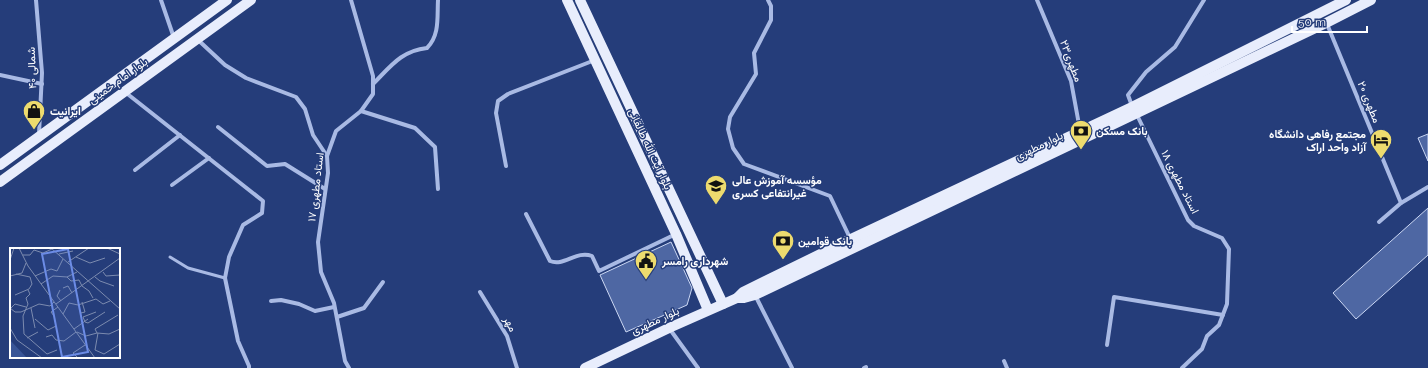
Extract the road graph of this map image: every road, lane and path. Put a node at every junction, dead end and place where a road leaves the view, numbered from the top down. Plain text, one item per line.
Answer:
1 (36, 0) edge
2 (161, 0) edge
3 (227, 0) edge
4 (251, 0) edge
5 (351, 0) edge
6 (438, 0) edge
7 (567, 0) edge
8 (580, 0) edge
9 (768, 0) edge
10 (1037, 0) edge
11 (1204, 0) edge
12 (1346, 0) edge
13 (1371, 0) edge
14 (1326, 24) junction
15 (174, 38) junction
16 (196, 39) junction
17 (595, 60) junction
18 (0, 74) edge
19 (42, 84) junction
20 (373, 84) junction
21 (124, 91) junction
22 (1134, 110) junction
23 (361, 111) junction
24 (218, 127) dead end
25 (1080, 130) junction
26 (180, 135) junction
27 (39, 136) junction
28 (327, 156) junction
29 (209, 158) junction
30 (0, 165) edge
31 (506, 166) dead end
32 (135, 170) dead end
33 (0, 182) edge
34 (172, 185) dead end
35 (1428, 187) edge
36 (325, 189) junction
37 (438, 189) dead end
38 (1401, 203) junction
39 (526, 214) dead end
40 (1379, 222) dead end
41 (676, 234) junction
42 (851, 239) junction
43 (170, 257) dead end
44 (786, 276) junction
45 (225, 278) junction
46 (383, 282) dead end
47 (480, 292) dead end
48 (755, 295) junction
49 (737, 298) junction
50 (271, 302) dead end
51 (723, 304) junction
52 (334, 307) junction
53 (708, 310) junction
54 (1223, 314) junction
55 (337, 317) junction
56 (669, 328) junction
57 (1107, 345) dead end
58 (1004, 361) dead end
59 (249, 368) edge
60 (349, 368) edge
61 (517, 368) edge
62 (585, 368) edge
63 (698, 368) edge
64 (792, 368) edge
65 (1007, 368) edge
66 (1182, 368) edge

1 - 19 street, شمالی ۴۰
2 - 15 street
3 - 15 main road, بلوار امام خمینی
4 - 16 main road, بلوار امام خمینی
5 - 20 street, استاد مطهری ۱۷
6 - 20 street
7 - 17 main road, بلوار آیت الله طالقانی
8 - 51 main road, بلوار آیت الله طالقانی
9 - 42 street
10 - 25 street, مطهری۲۳
11 - 22 street
12 - 22 main road, بلوار مطهری
13 - 14 main road, بلوار مطهری
14 - 22 main road, بلوار مطهری
14 - 38 street, مطهری ۲۰
15 - 27 main road, بلوار امام خمینی
16 - 21 main road, بلوار امام خمینی
16 - 28 street
17 - 31 street
17 - 41 main road, بلوار آیت الله طالقانی
18 - 19 street
19 - 27 street, شمالی ۴۰
20 - 23 street, استاد مطهری ۱۷
21 - 26 street
21 - 33 main road, بلوار امام خمینی
22 - 25 main road, بلوار مطهری
22 - 44 main road, بلوار مطهری
22 - 54 street, استاد مطهری ۱۸
23 - 28 street, استاد مطهری ۱۷
23 - 37 street
24 - 36 street
25 - 42 main road, بلوار مطهری
26 - 29 street
26 - 32 street
27 - 30 main road, بلوار امام خمینی
28 - 36 street, استاد مطهری ۱۷
29 - 34 street
29 - 45 street
35 - 38 street
36 - 52 street, استاد مطهری ۱۷
38 - 40 street
39 - 41 street
41 - 53 main road, بلوار آیت الله طالقانی
42 - 44 main road, بلوار مطهری
43 - 45 lane
44 - 48 main road, بلوار مطهری
44 - 49 main road, بلوار مطهری
45 - 59 street
46 - 55 street
47 - 61 street, مهر
48 - 49 main road, بلوار مطهری
48 - 64 street
49 - 51 main road, بلوار مطهری
50 - 52 street
51 - 53 main road, بلوار مطهری
52 - 55 street, استاد مطهری ۱۷
53 - 56 main road, بلوار مطهری
54 - 57 street
54 - 66 street, استاد مطهری ۱۸
55 - 60 street, استاد مطهری ۱۷
56 - 62 main road, بلوار مطهری
56 - 63 street
58 - 65 street

